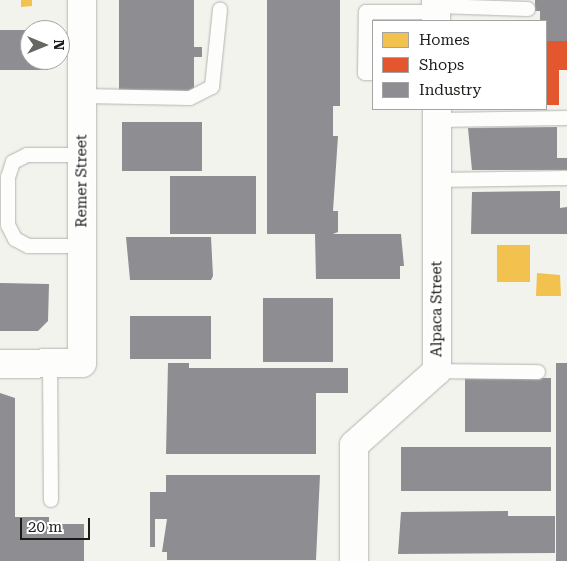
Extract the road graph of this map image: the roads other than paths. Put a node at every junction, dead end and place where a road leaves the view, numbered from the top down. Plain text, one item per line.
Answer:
1 (82, 0) edge
2 (220, 9) dead end
3 (528, 9) dead end
4 (436, 10) edge
5 (372, 73) edge
6 (82, 96) junction
7 (437, 115) edge
8 (567, 118) edge
9 (82, 155) junction
10 (567, 178) edge
11 (437, 180) junction
12 (82, 246) junction
13 (50, 363) junction
14 (0, 364) edge
15 (438, 371) junction
16 (538, 372) dead end
17 (51, 500) dead end
18 (354, 561) edge

1 - 6 street, Remer Street
2 - 6 lane
3 - 4 lane
4 - 5 lane
6 - 9 street, Remer Street
7 - 8 lane
7 - 11 street, Alpaca Street
9 - 12 street, Remer Street
9 - 12 lane
10 - 11 lane
11 - 15 street, Alpaca Street
12 - 13 street, Remer Street
13 - 14 street
13 - 17 lane
15 - 16 lane
15 - 18 street, Alpaca Street

